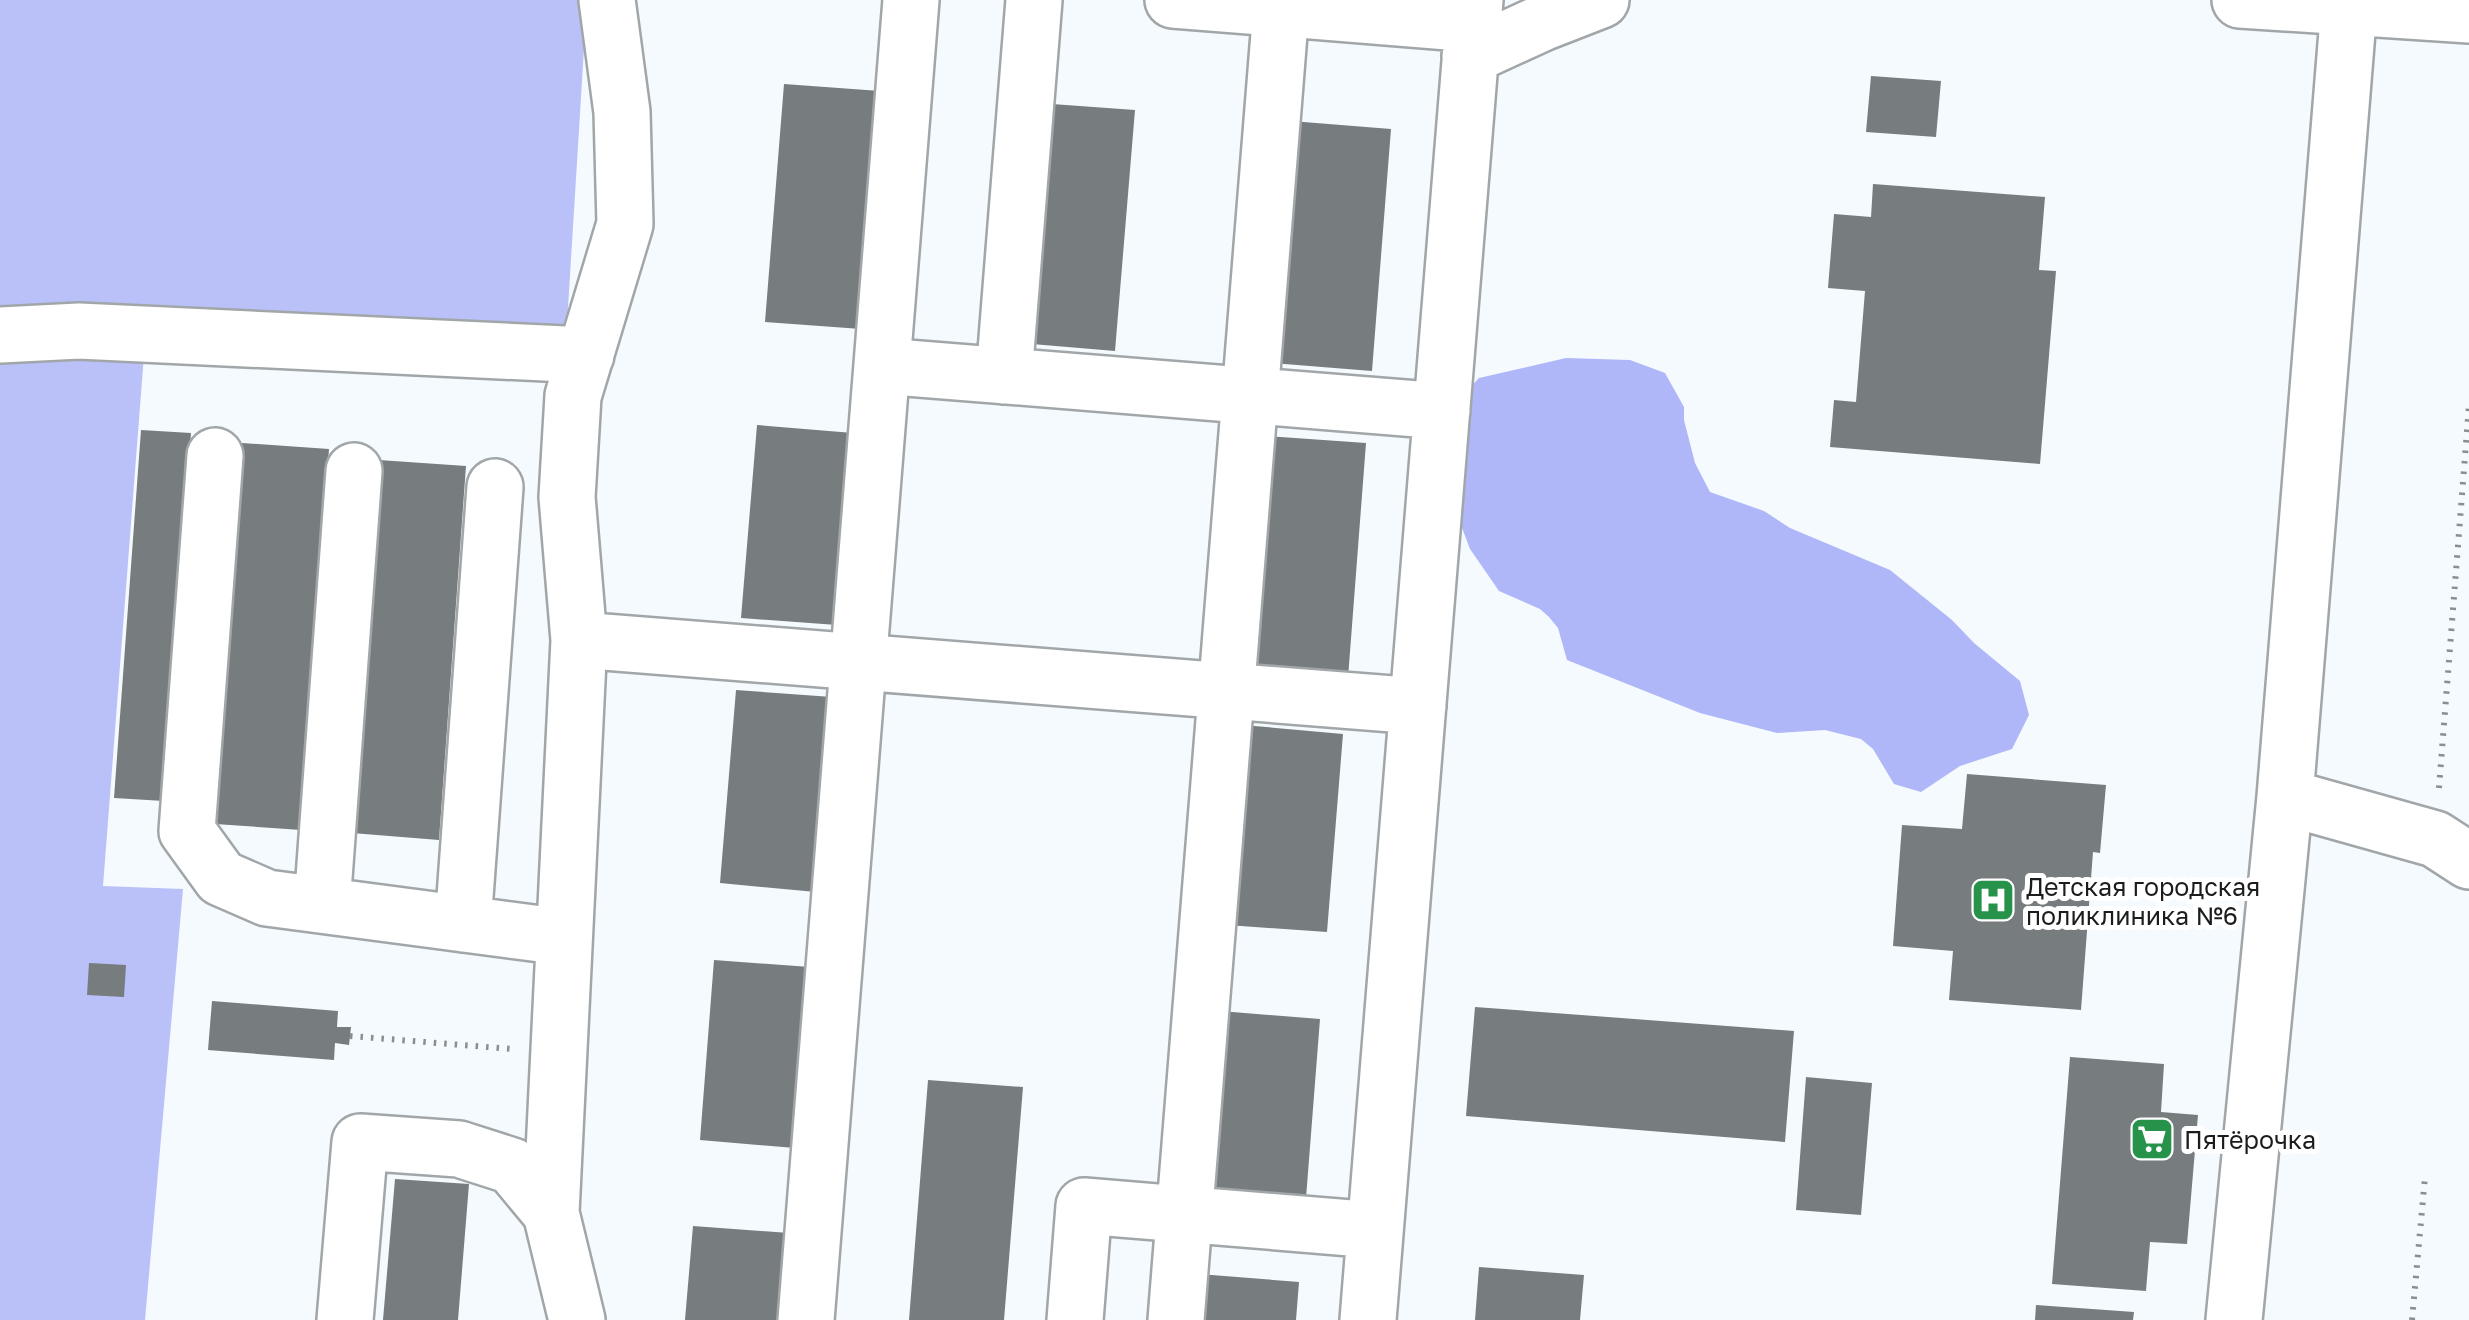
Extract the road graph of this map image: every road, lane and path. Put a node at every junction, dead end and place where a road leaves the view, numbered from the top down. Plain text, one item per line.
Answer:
1 (607, 0) edge
2 (912, 0) edge
3 (1034, 0) edge
4 (1172, 0) edge
5 (1601, 0) edge
6 (2240, 0) edge
7 (2349, 7) junction
8 (1280, 8) junction
9 (2469, 15) edge
10 (1473, 27) edge
11 (0, 335) edge
12 (586, 355) junction
13 (882, 366) junction
14 (1004, 376) junction
15 (1250, 396) junction
16 (2469, 404) edge
17 (1442, 410) junction
18 (214, 456) dead end
19 (354, 471) dead end
20 (495, 488) dead end
21 (579, 640) junction
22 (858, 661) junction
23 (1226, 691) junction
24 (1418, 706) junction
25 (2285, 797) junction
26 (2452, 850) edge
27 (322, 905) junction
28 (463, 924) junction
29 (564, 937) junction
30 (350, 1036) dead end
31 (558, 1053) junction
32 (2425, 1176) dead end
33 (551, 1213) junction
34 (1184, 1215) junction
35 (1375, 1230) junction
36 (345, 1320) edge
37 (577, 1320) edge
38 (806, 1320) edge
39 (1075, 1320) edge
40 (1176, 1320) edge
41 (1368, 1320) edge
42 (2234, 1320) edge
43 (2412, 1320) edge

1 - 12 street
2 - 13 street
3 - 14 street
4 - 8 street
5 - 10 street
6 - 7 street
7 - 9 street
7 - 25 street
8 - 10 street
8 - 15 street
10 - 17 street
11 - 12 street
12 - 21 street
13 - 14 street
13 - 22 street
14 - 15 street
15 - 17 street
15 - 23 street
16 - 26 path
17 - 24 street
18 - 27 street
19 - 27 street
20 - 28 street
21 - 22 street
21 - 29 street
22 - 23 street
22 - 38 street
23 - 24 street
23 - 34 street
24 - 35 street
25 - 26 street
25 - 42 street
27 - 28 street
28 - 29 street
29 - 31 street
30 - 31 path
31 - 33 street
32 - 43 path
33 - 36 street
33 - 37 street
34 - 35 street
34 - 39 street
34 - 40 street
35 - 41 street

